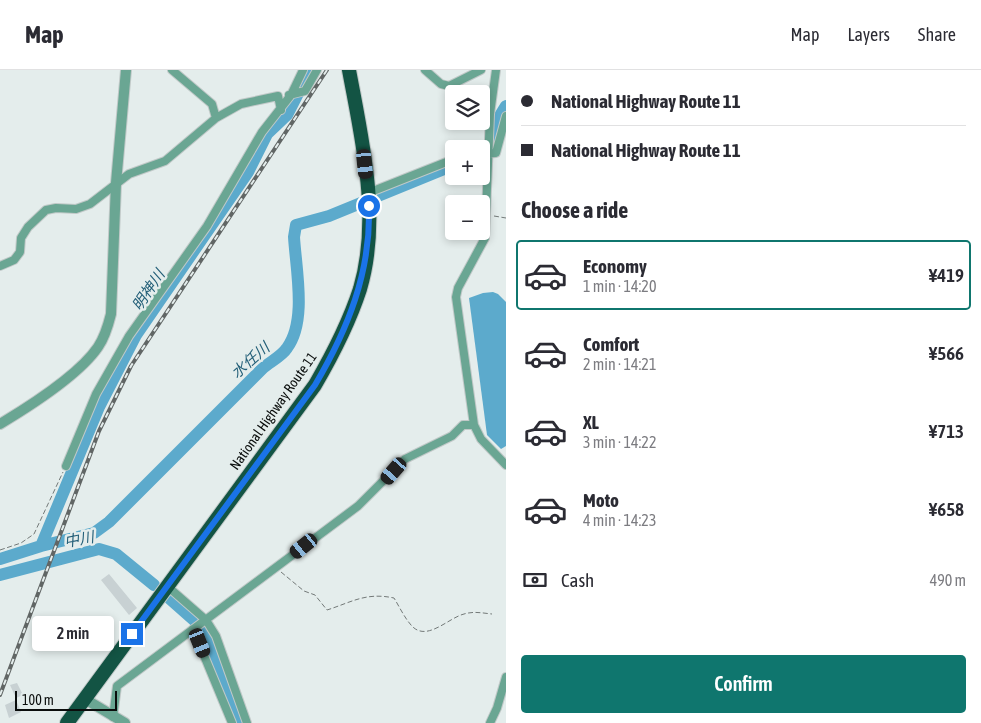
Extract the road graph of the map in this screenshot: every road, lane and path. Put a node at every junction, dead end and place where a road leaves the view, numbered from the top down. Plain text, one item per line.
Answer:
1 (126, 70) edge
2 (172, 70) edge
3 (303, 70) edge
4 (317, 70) edge
5 (348, 70) edge
6 (426, 70) edge
7 (481, 70) edge
8 (496, 70) edge
9 (291, 95) junction
10 (278, 96) junction
11 (281, 110) junction
12 (506, 116) edge
13 (216, 118) junction
14 (487, 140) edge
15 (490, 154) edge
16 (445, 163) edge
17 (116, 183) junction
18 (368, 193) junction
19 (490, 215) edge
20 (506, 218) edge
21 (484, 240) edge
22 (0, 266) edge
23 (0, 424) edge
24 (474, 425) junction
25 (506, 465) edge
26 (66, 466) joint
27 (0, 550) edge
28 (278, 568) junction
29 (167, 586) junction
30 (492, 614) dead end
31 (204, 621) junction
32 (193, 629) junction
33 (506, 677) edge
34 (85, 699) junction
35 (113, 717) junction
36 (67, 723) edge
37 (125, 723) edge
38 (232, 723) edge
39 (247, 723) edge
40 (490, 723) edge

1 - 17 street
2 - 13 street
3 - 9 street
4 - 9 street
5 - 18 highway, National Highway Route 11
6 - 7 street
8 - 14 street
9 - 10 street
9 - 11 street
10 - 11 street
10 - 13 street
11 - 26 street
12 - 15 street
13 - 17 street
16 - 18 street
17 - 22 street
17 - 23 street
18 - 29 highway, National Highway Route 11
19 - 20 path
21 - 24 street
24 - 25 street
24 - 28 street
26 - 27 path
28 - 30 path
28 - 31 street
29 - 31 street
29 - 34 highway, National Highway Route 11
31 - 32 street
31 - 39 street
32 - 35 street
32 - 38 street
33 - 40 street
34 - 35 street
34 - 36 highway, National Highway Route 11
35 - 37 street

